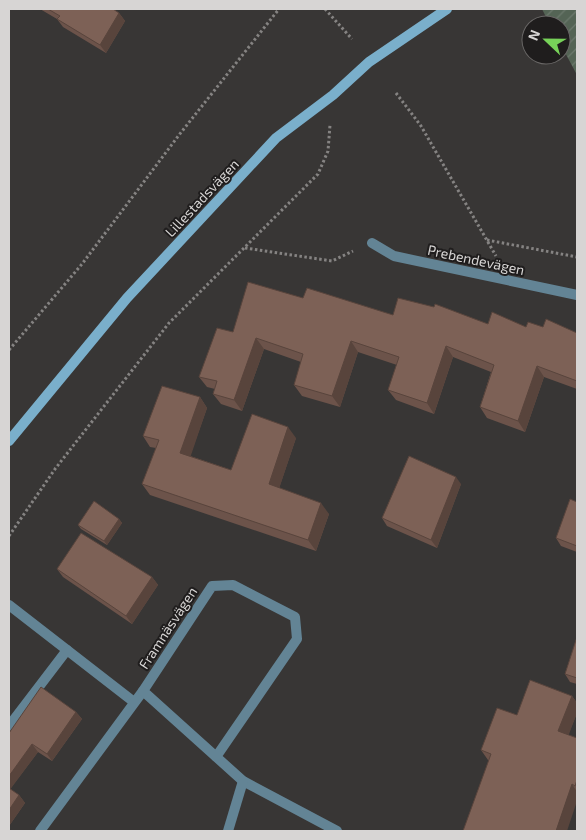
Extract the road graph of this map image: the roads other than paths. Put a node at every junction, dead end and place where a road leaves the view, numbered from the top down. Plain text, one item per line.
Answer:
1 (447, 9) edge
2 (372, 243) road end
3 (577, 295) edge
4 (9, 441) edge
5 (9, 605) edge
6 (67, 650) junction
7 (143, 691) junction
8 (134, 702) junction
9 (9, 726) edge
10 (216, 757) junction
11 (243, 781) junction
12 (40, 831) edge
13 (228, 831) edge
14 (337, 831) edge

1 - 4 main road, Lillestadsvägen
2 - 3 street, Prebendevägen
5 - 6 street
6 - 8 street
6 - 9 street
7 - 8 street
7 - 10 street, Framnäsvägen
7 - 10 street, Framnäsvägen
8 - 12 street
10 - 11 street, Framnäsvägen
11 - 13 street
11 - 14 street, Framnäsvägen

